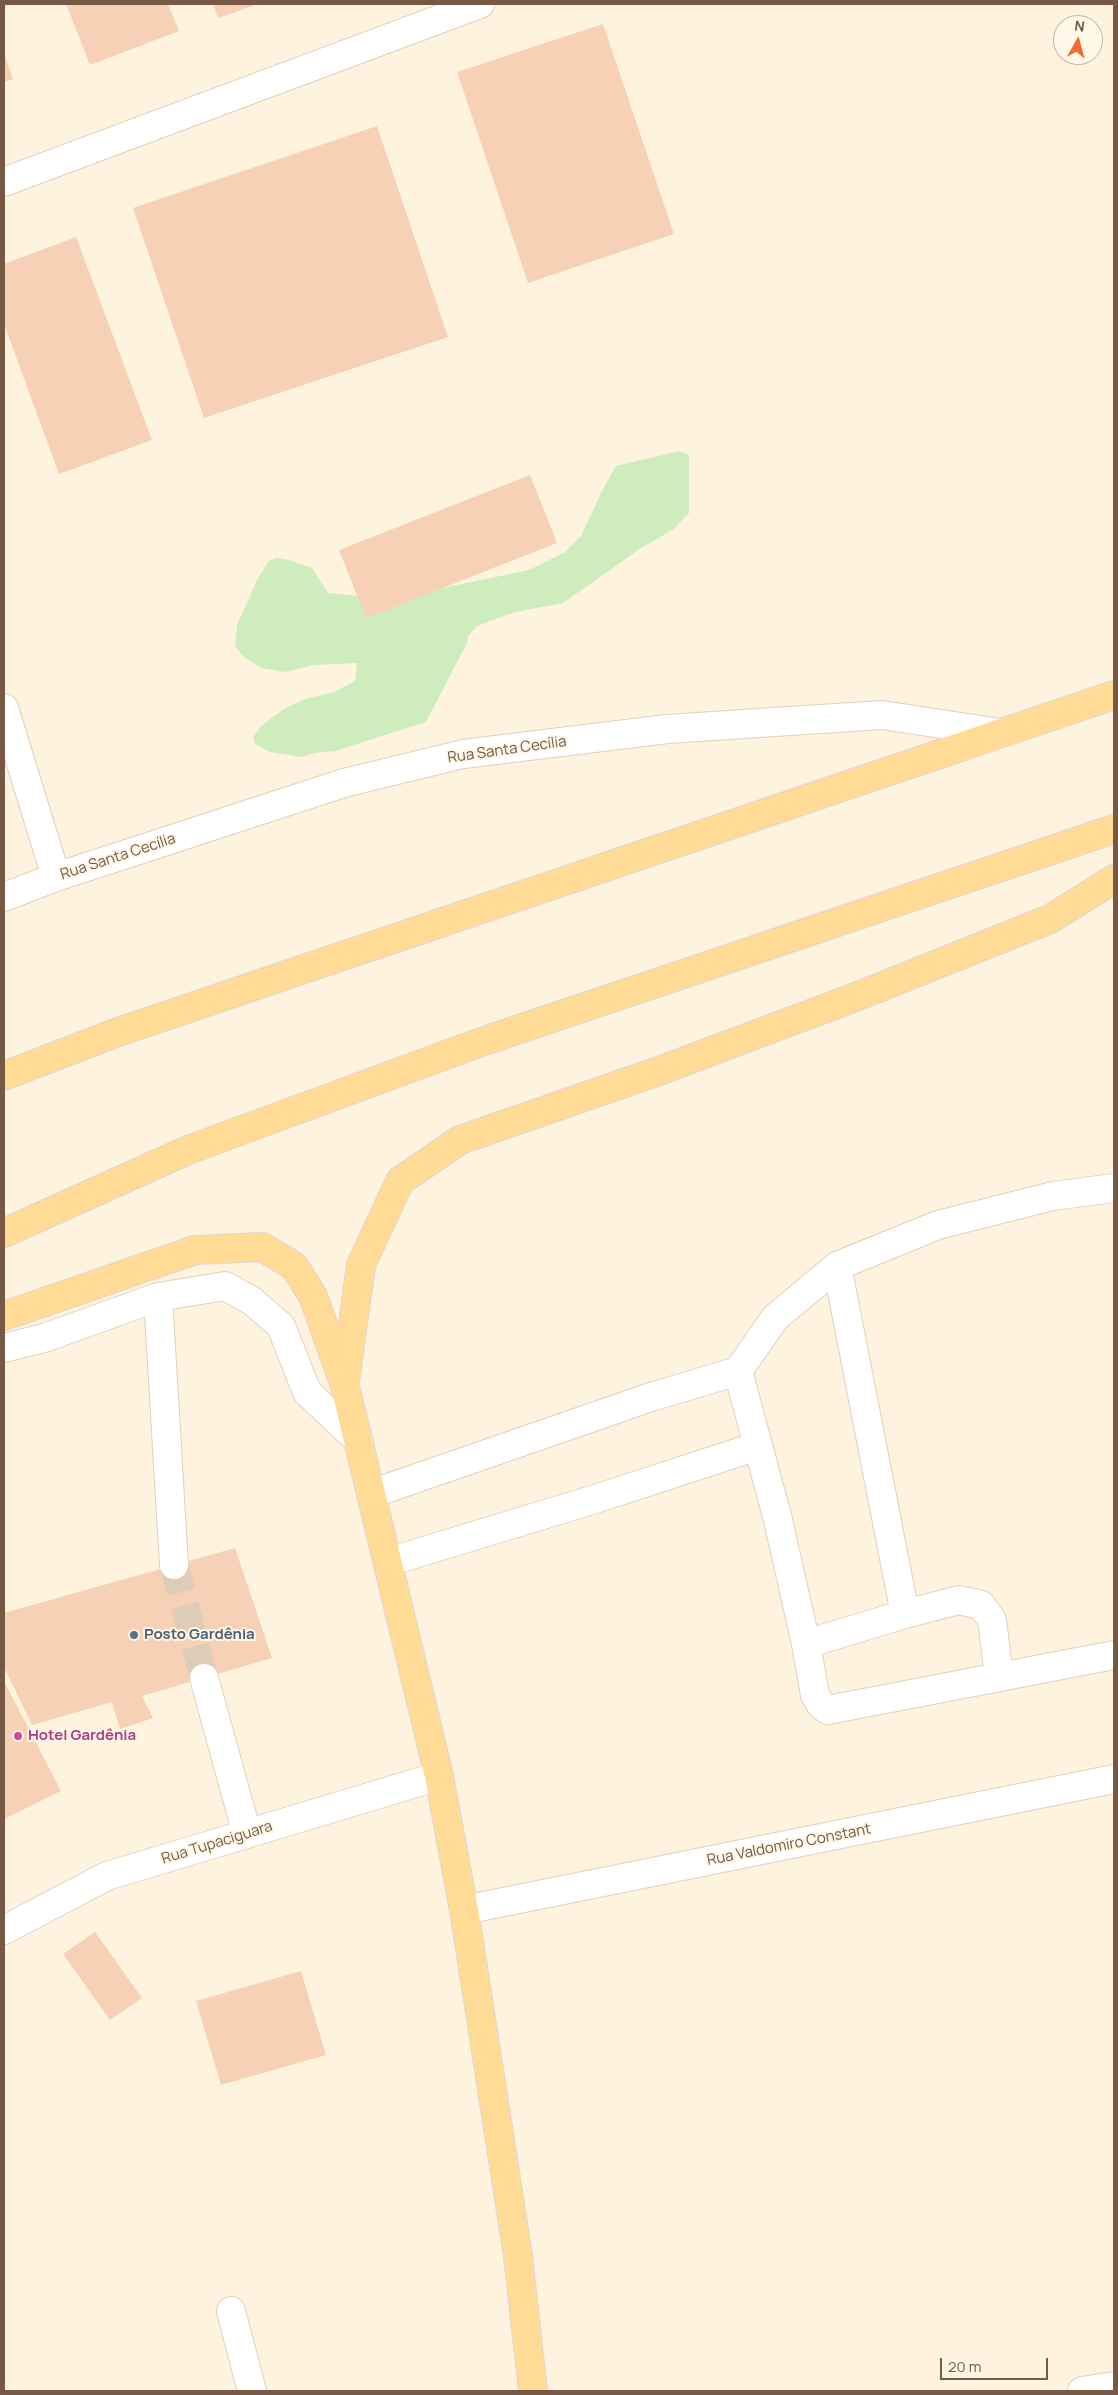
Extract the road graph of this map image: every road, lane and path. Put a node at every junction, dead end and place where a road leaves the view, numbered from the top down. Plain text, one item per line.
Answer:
1 (480, 4) edge
2 (4, 182) edge
3 (1114, 694) edge
4 (4, 708) edge
5 (1000, 733) junction
6 (1114, 829) edge
7 (56, 877) junction
8 (1114, 879) edge
9 (4, 897) edge
10 (4, 1076) edge
11 (1114, 1188) edge
12 (4, 1233) edge
13 (837, 1266) junction
14 (158, 1297) junction
15 (4, 1316) edge
16 (4, 1348) edge
17 (738, 1371) junction
18 (345, 1386) junction
19 (358, 1441) junction
20 (758, 1446) junction
21 (372, 1494) junction
22 (388, 1562) junction
23 (174, 1565) tunnel mouth
24 (905, 1614) junction
25 (806, 1644) junction
26 (1114, 1655) edge
27 (999, 1676) junction
28 (204, 1678) tunnel mouth
29 (439, 1776) junction
30 (1114, 1779) edge
31 (247, 1834) junction
32 (464, 1910) junction
33 (4, 1930) edge
34 (231, 2311) dead end
35 (1114, 2386) edge
36 (252, 2391) edge
37 (533, 2391) edge
38 (1082, 2391) edge

1 - 2 street
3 - 5 main road
4 - 7 street
5 - 7 street, Rua Santa Cecília
5 - 10 main road
6 - 12 main road
7 - 9 street, Rua Santa Cecília
8 - 18 main road
11 - 13 street
13 - 17 street
13 - 24 street
14 - 16 street
14 - 19 street
14 - 23 street
15 - 18 main road
17 - 20 street
17 - 21 street
18 - 19 main road
19 - 21 main road
20 - 22 street
20 - 25 street
21 - 22 main road
22 - 29 main road
24 - 25 street
24 - 27 street
25 - 27 street
26 - 27 street
28 - 31 street
29 - 31 street, Rua Tupaciguara
29 - 32 main road
30 - 32 street, Rua Valdomiro Constant
31 - 33 street, Rua Tupaciguara
32 - 37 main road
34 - 36 street
35 - 38 street

